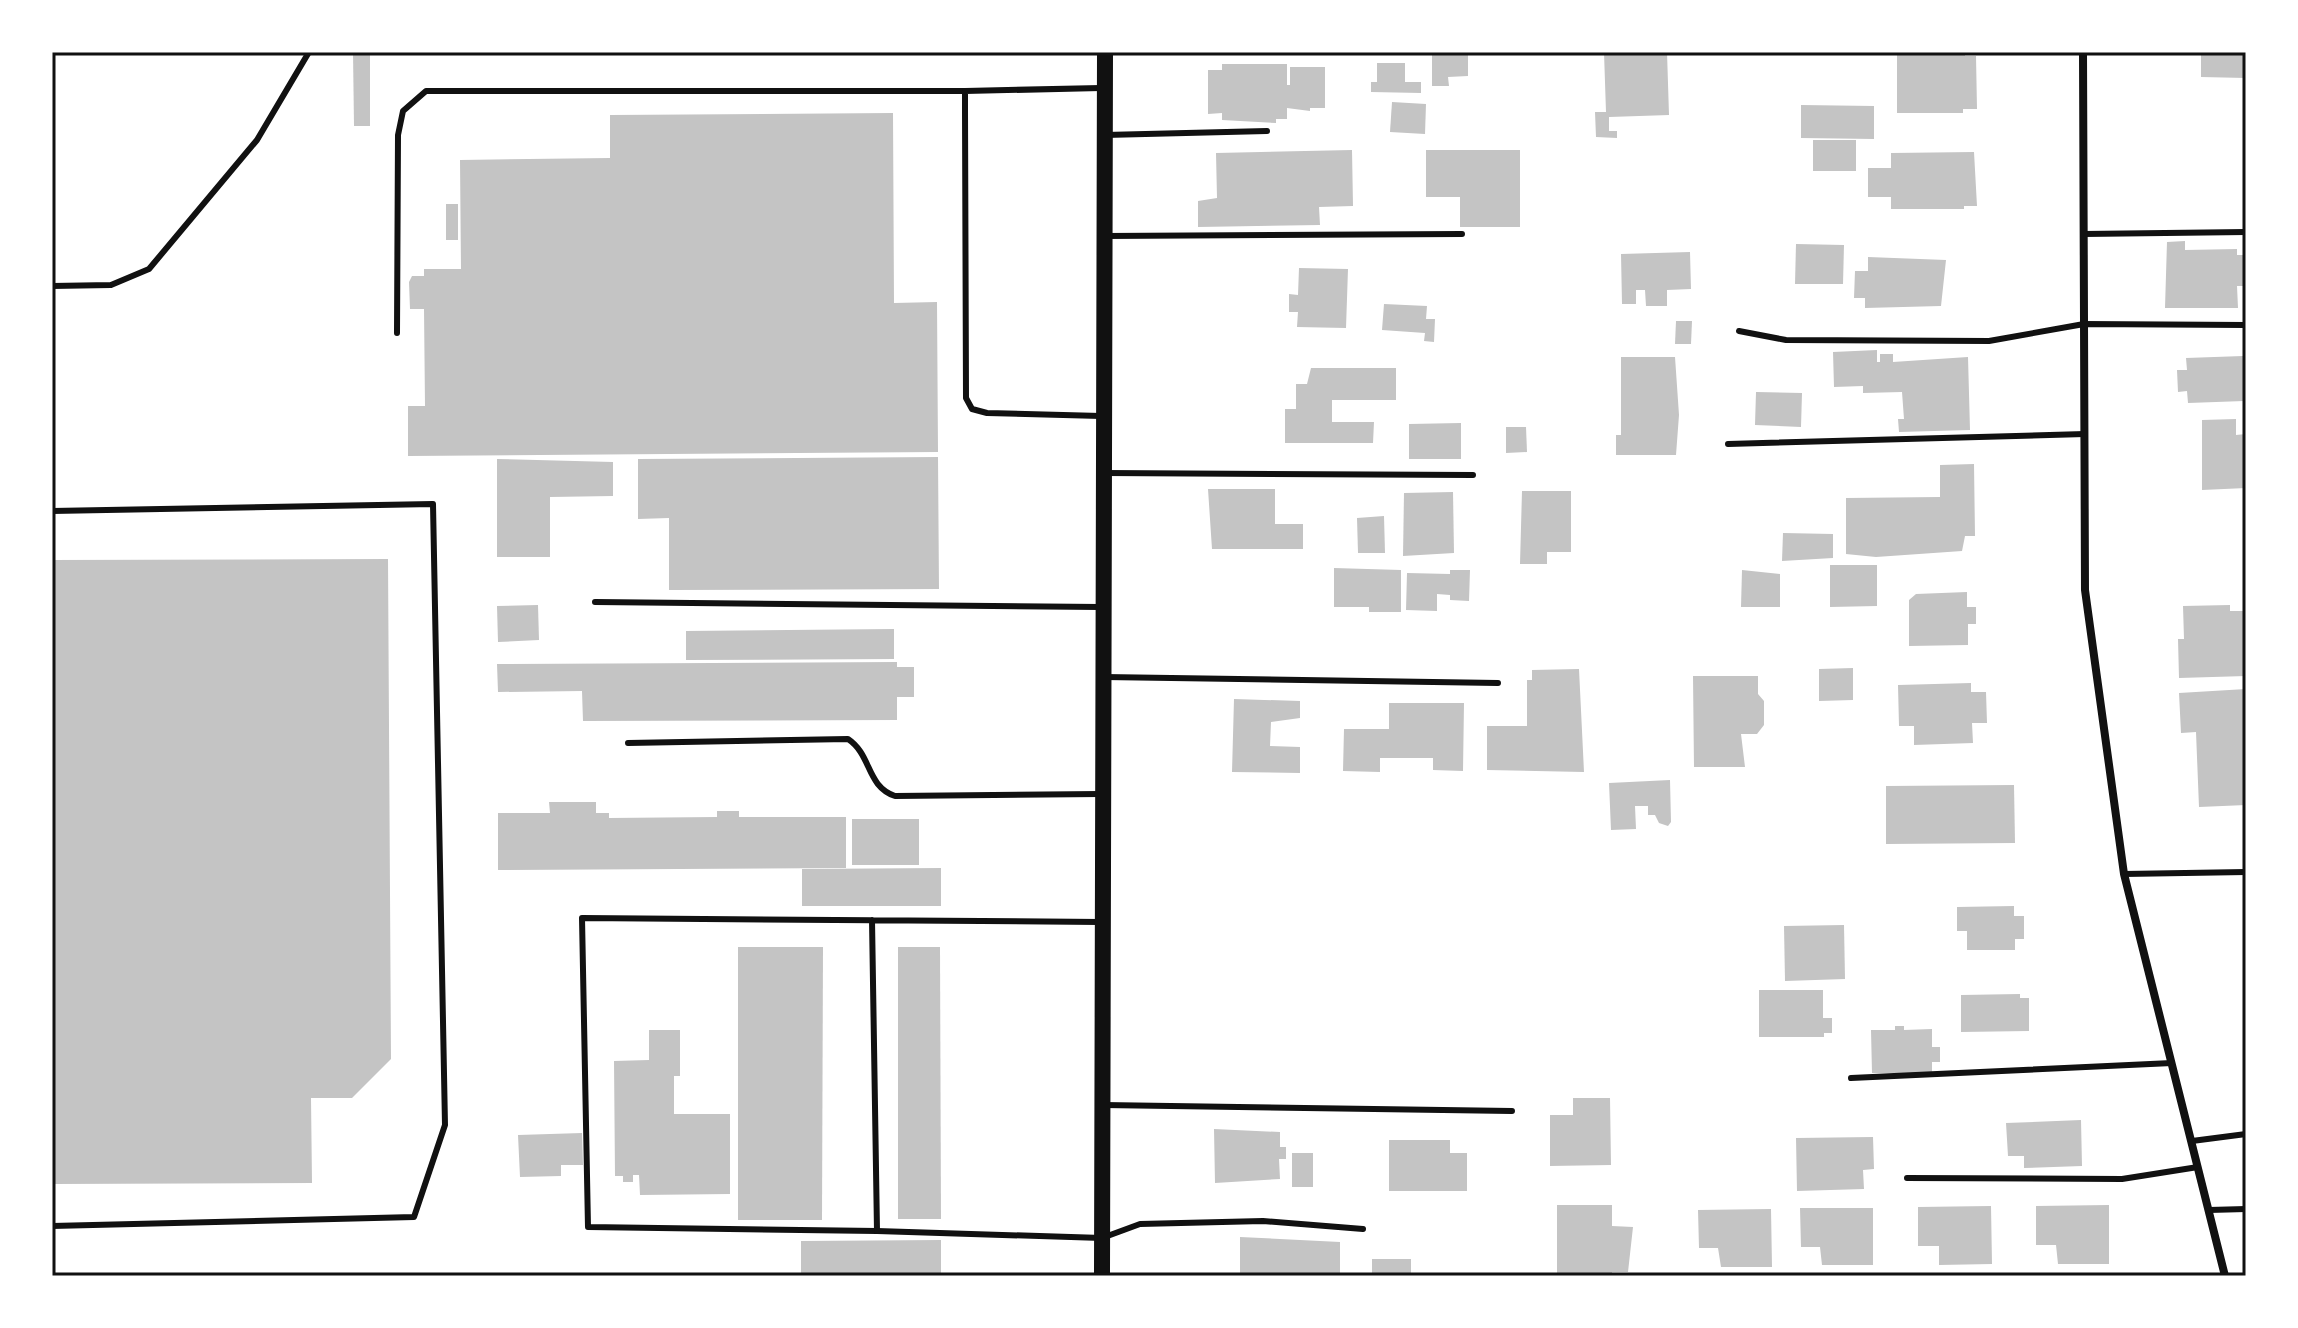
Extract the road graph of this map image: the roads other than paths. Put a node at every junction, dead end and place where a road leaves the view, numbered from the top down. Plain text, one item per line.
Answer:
1 (309, 52) edge
2 (1105, 52) edge
3 (2083, 52) edge
4 (1105, 88) junction
5 (965, 91) junction
6 (1267, 131) dead end
7 (1105, 135) junction
8 (2246, 232) edge
9 (1462, 234) dead end
10 (2084, 234) junction
11 (1105, 236) junction
12 (52, 286) edge
13 (2084, 324) junction
14 (2246, 325) edge
15 (1739, 331) dead end
16 (397, 333) dead end
17 (1104, 416) junction
18 (2085, 434) junction
19 (1728, 444) dead end
20 (1104, 473) junction
21 (1473, 475) dead end
22 (52, 511) edge
23 (595, 602) dead end
24 (1104, 607) junction
25 (1104, 677) junction
26 (1498, 683) dead end
27 (628, 743) dead end
28 (1104, 794) junction
29 (2246, 872) edge
30 (2124, 874) junction
31 (872, 920) junction
32 (1103, 922) junction
33 (2172, 1063) junction
34 (1851, 1078) dead end
35 (1103, 1105) junction
36 (1512, 1111) dead end
37 (2246, 1134) edge
38 (2192, 1141) junction
39 (2198, 1167) junction
40 (1907, 1178) dead end
41 (2246, 1209) edge
42 (2209, 1210) junction
43 (52, 1226) edge
44 (1363, 1229) dead end
45 (877, 1231) junction
46 (1102, 1238) junction
47 (1102, 1276) edge
48 (2225, 1276) edge

1 - 12 lane
2 - 4 main road
3 - 10 street
4 - 5 lane
4 - 7 main road
5 - 16 lane
5 - 17 lane
6 - 7 lane
7 - 11 main road
8 - 10 lane
9 - 11 lane
10 - 13 street
11 - 17 main road
13 - 14 lane
13 - 15 lane
13 - 18 street
17 - 20 main road
18 - 19 lane
18 - 30 street
20 - 21 lane
20 - 24 main road
22 - 43 lane
23 - 24 lane
24 - 25 main road
25 - 26 lane
25 - 28 main road
27 - 28 lane
28 - 32 main road
29 - 30 lane
30 - 33 street
31 - 32 lane
31 - 45 lane
31 - 45 lane
32 - 35 main road
33 - 34 lane
33 - 38 street
35 - 36 lane
35 - 46 main road
37 - 38 lane
38 - 39 street
39 - 40 lane
39 - 42 street
41 - 42 lane
42 - 48 street
44 - 46 lane
45 - 46 lane
46 - 47 main road

